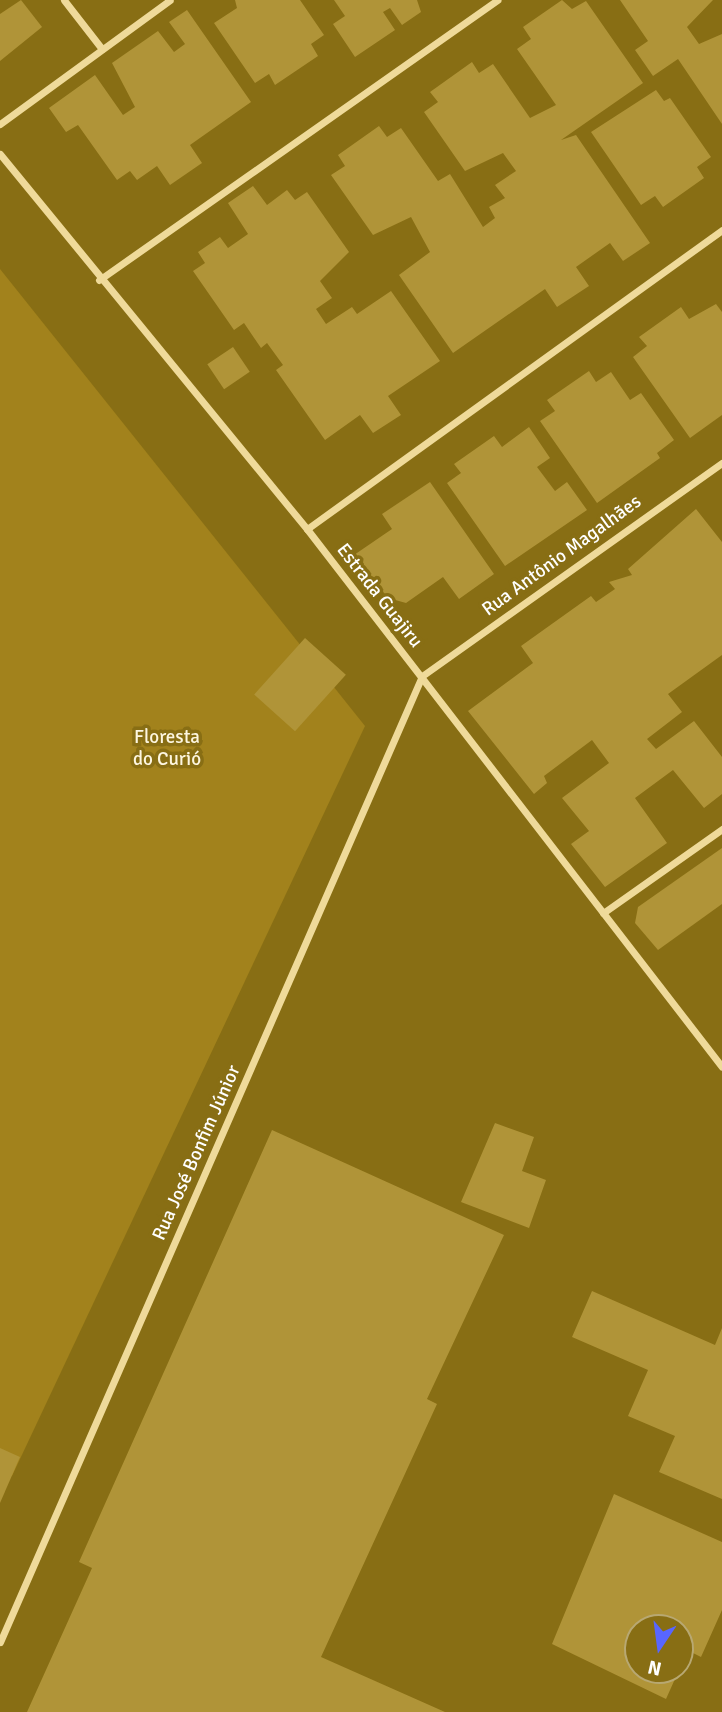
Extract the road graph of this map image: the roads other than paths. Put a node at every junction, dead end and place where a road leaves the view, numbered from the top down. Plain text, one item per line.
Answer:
1 (64, 0) edge
2 (170, 0) edge
3 (497, 0) edge
4 (102, 49) junction
5 (0, 124) edge
6 (0, 154) edge
7 (722, 230) edge
8 (99, 280) junction
9 (722, 463) edge
10 (307, 528) junction
11 (422, 676) junction
12 (722, 829) edge
13 (603, 913) junction
14 (722, 1066) edge
15 (0, 1642) edge

1 - 4 street
2 - 4 street
3 - 8 street
4 - 5 street
6 - 8 street, Estrada Guajiru
7 - 10 street
8 - 10 street, Estrada Guajiru
9 - 11 street, Rua Antônio Magalhães
10 - 11 street, Estrada Guajiru
11 - 13 street, Estrada Guajiru
11 - 15 street, Rua José Bonfim Júnior
12 - 13 street
13 - 14 street, Estrada Guajiru

